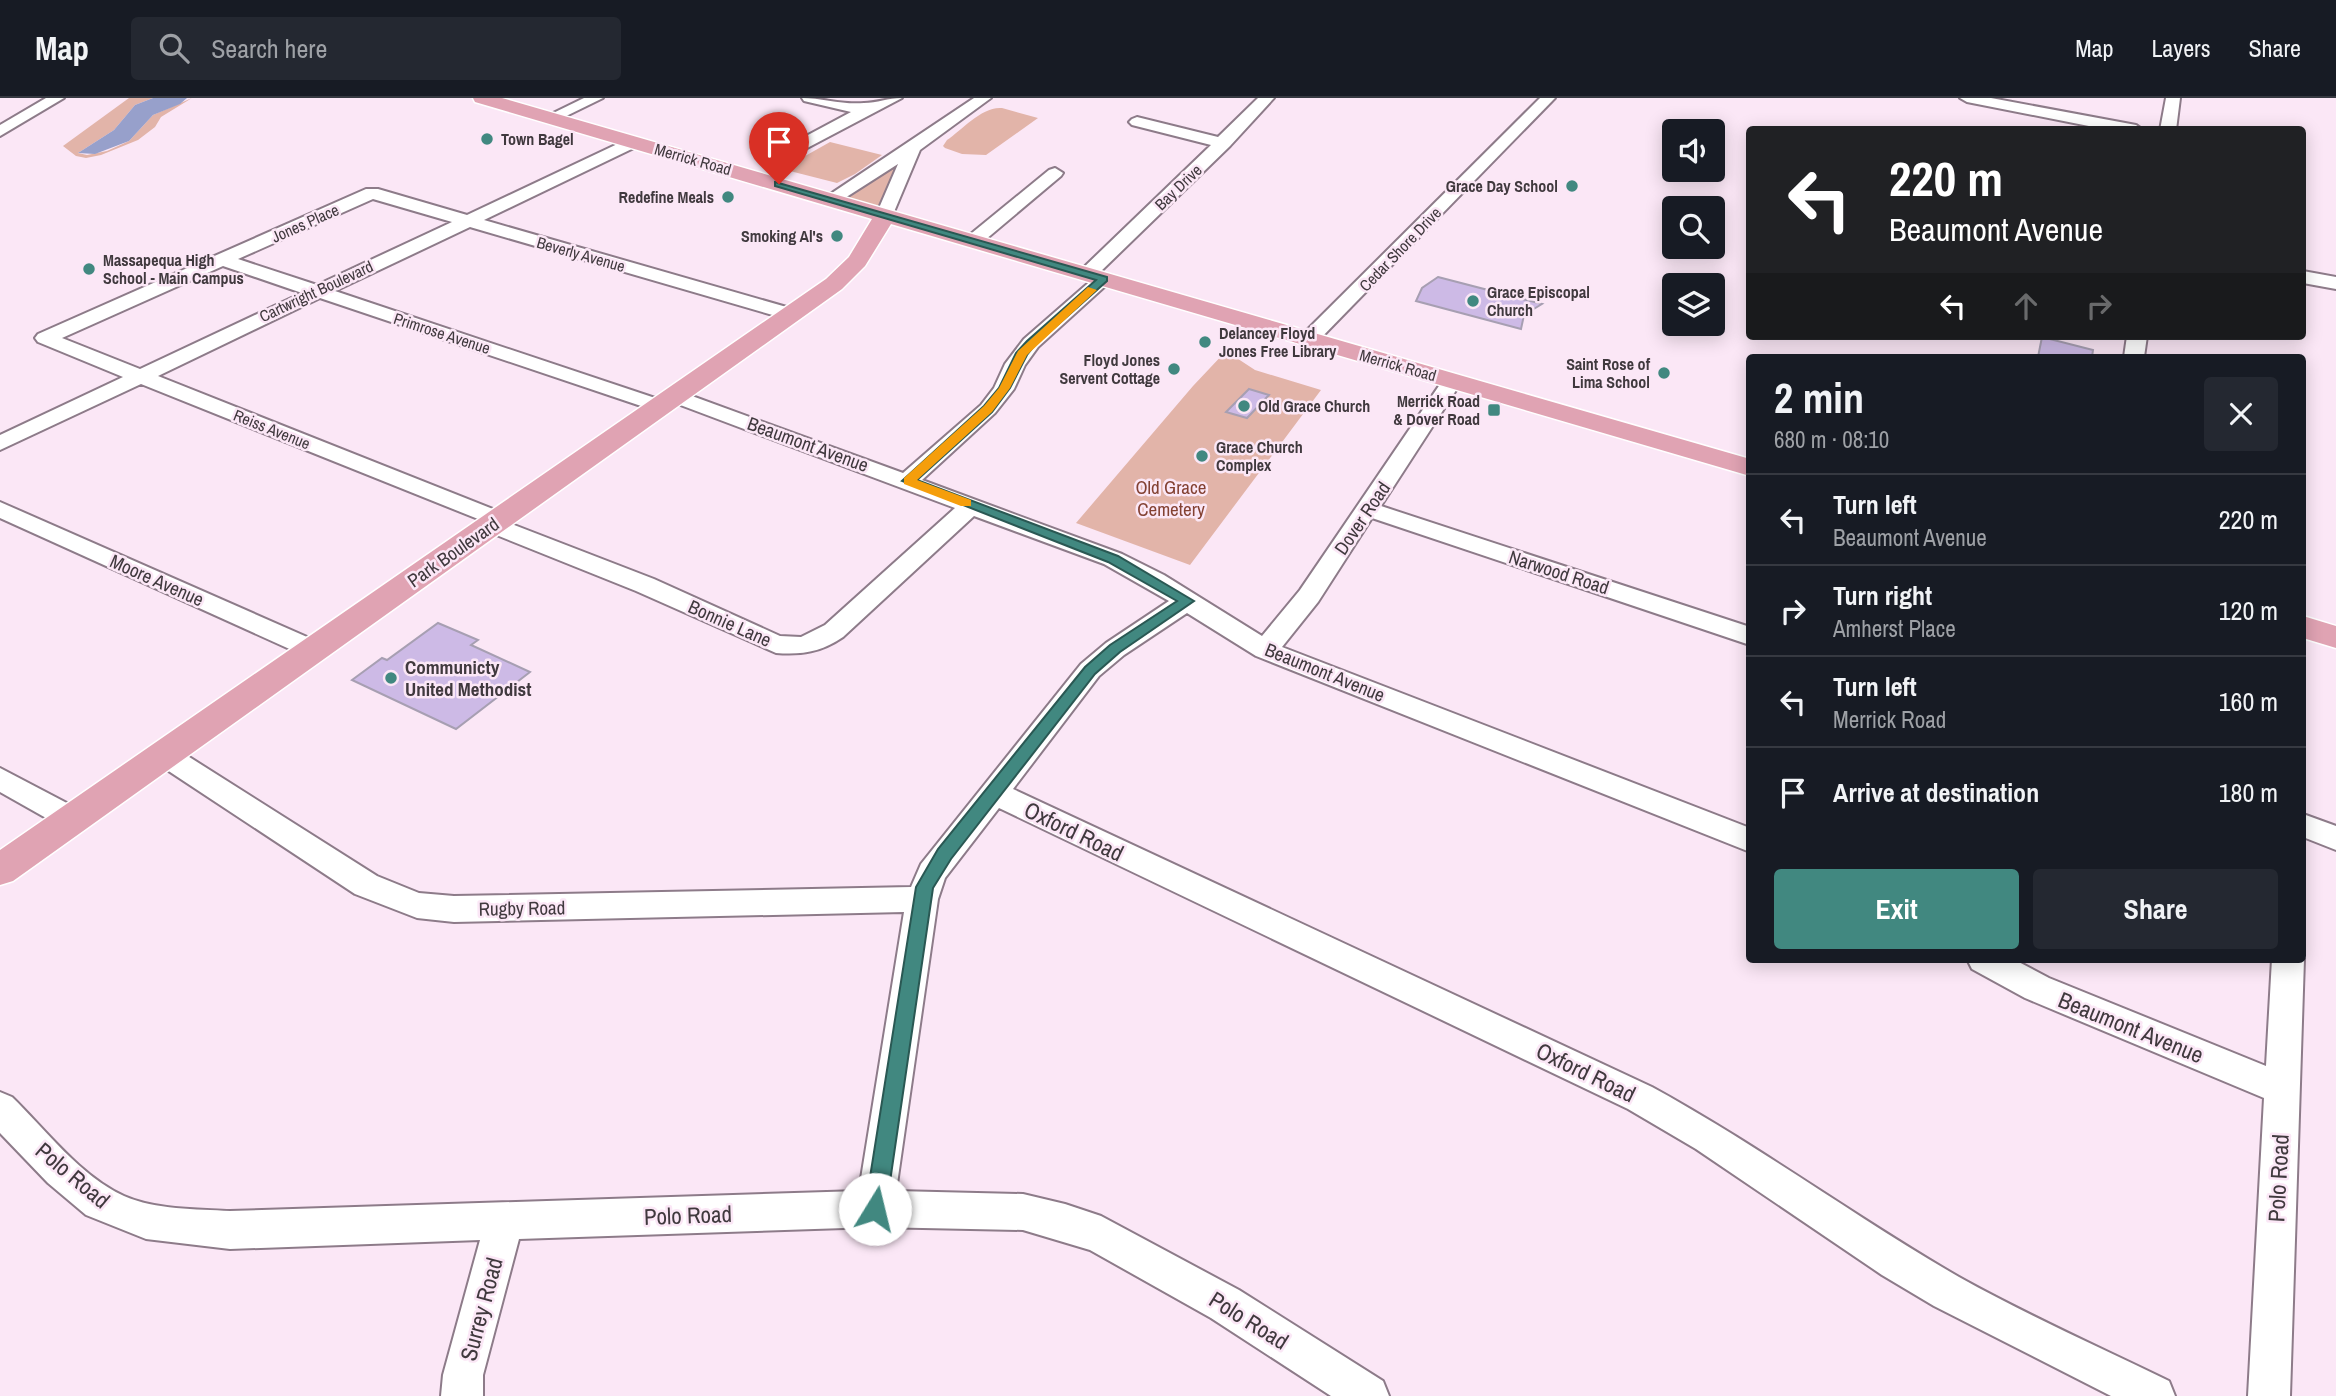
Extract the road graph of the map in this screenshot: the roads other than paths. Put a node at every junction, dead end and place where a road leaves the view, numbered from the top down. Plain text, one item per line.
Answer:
1 (57, 98) edge
2 (482, 98) edge
3 (596, 98) edge
4 (809, 98) edge
5 (895, 98) edge
6 (984, 98) edge
7 (1267, 98) edge
8 (1548, 98) edge
9 (1967, 98) edge
10 (2173, 98) edge
11 (867, 110) junction
12 (551, 118) junction
13 (1137, 122) dead end
14 (2115, 126) edge
15 (2169, 126) edge
16 (0, 131) edge
17 (634, 142) junction
18 (1224, 143) junction
19 (913, 148) junction
20 (786, 153) dead end
21 (1055, 173) dead end
22 (372, 192) joint
23 (831, 199) junction
24 (885, 215) junction
25 (466, 220) junction
26 (930, 228) junction
27 (974, 241) junction
28 (223, 260) junction
29 (851, 271) junction
30 (1096, 277) junction
31 (2306, 277) edge
32 (2336, 283) edge
33 (317, 291) junction
34 (790, 314) junction
35 (45, 338) joint
36 (1310, 339) junction
37 (140, 376) junction
38 (1452, 381) junction
39 (667, 401) junction
40 (0, 443) edge
41 (1746, 467) edge
42 (908, 481) junction
43 (972, 505) junction
44 (0, 509) edge
45 (1368, 509) junction
46 (496, 522) junction
47 (1187, 601) junction
48 (2306, 628) edge
49 (1746, 635) edge
50 (2336, 637) edge
51 (314, 650) junction
52 (1265, 650) junction
53 (164, 755) junction
54 (0, 779) edge
55 (995, 793) junction
56 (72, 819) junction
57 (2306, 826) edge
58 (1746, 838) edge
59 (2336, 838) edge
60 (0, 870) edge
61 (922, 899) junction
62 (1990, 963) edge
63 (2288, 963) edge
64 (2283, 1089) junction
65 (0, 1108) edge
66 (875, 1209) junction
67 (504, 1223) junction
68 (462, 1396) edge
69 (1368, 1396) edge
70 (2154, 1396) edge
71 (2269, 1396) edge

1 - 16 street
2 - 12 main road, Merrick Road
3 - 12 street
4 - 11 street
5 - 11 street
6 - 19 street
7 - 18 street, Bay Drive
8 - 36 street, Cedar Shore Drive
9 - 14 street
10 - 15 street
11 - 20 street
12 - 17 main road, Merrick Road
13 - 18 street
17 - 23 main road, Merrick Road
17 - 25 street, Cartwright Boulevard
18 - 30 street, Bay Drive
19 - 23 street
19 - 24 street
21 - 27 street
22 - 25 street, Beverly Avenue
22 - 28 street, Jones Place
23 - 24 main road, Merrick Road
24 - 26 main road, Merrick Road
24 - 29 main road, Park Boulevard
25 - 33 street, Cartwright Boulevard
25 - 34 street, Beverly Avenue
26 - 27 main road, Merrick Road
26 - 29 main road
27 - 30 main road, Merrick Road
28 - 33 street, Primrose Avenue
28 - 35 street, Jones Place
29 - 34 main road, Park Boulevard
30 - 36 main road, Merrick Road
30 - 42 street, Bay Drive
31 - 32 street
33 - 37 street, Cartwright Boulevard
33 - 39 street, Primrose Avenue
34 - 39 main road, Park Boulevard
35 - 37 street, Reiss Avenue
36 - 38 main road, Merrick Road
37 - 40 street, Cartwright Boulevard
37 - 46 street, Reiss Avenue
38 - 41 main road, Merrick Road
38 - 45 street, Dover Road
39 - 42 street, Beaumont Avenue
39 - 46 main road, Park Boulevard
42 - 43 street, Beaumont Avenue
43 - 46 street, Bonnie Lane
43 - 47 street, Beaumont Avenue
44 - 51 street, Moore Avenue
45 - 49 street, Narwood Road
45 - 52 street, Dover Road
46 - 51 main road, Park Boulevard
47 - 52 street, Beaumont Avenue
47 - 55 street
48 - 50 main road
51 - 53 main road, Park Boulevard
52 - 58 street, Beaumont Avenue
53 - 56 main road, Park Boulevard
53 - 61 street, Rugby Road
54 - 56 street
55 - 61 street
55 - 70 street, Oxford Road
56 - 60 main road, Park Boulevard
57 - 59 street
61 - 66 street
62 - 64 street, Beaumont Avenue
63 - 64 street, Polo Road
64 - 71 street, Polo Road
65 - 67 street, Polo Road
66 - 67 street, Polo Road
66 - 69 street, Polo Road
67 - 68 street, Surrey Road

